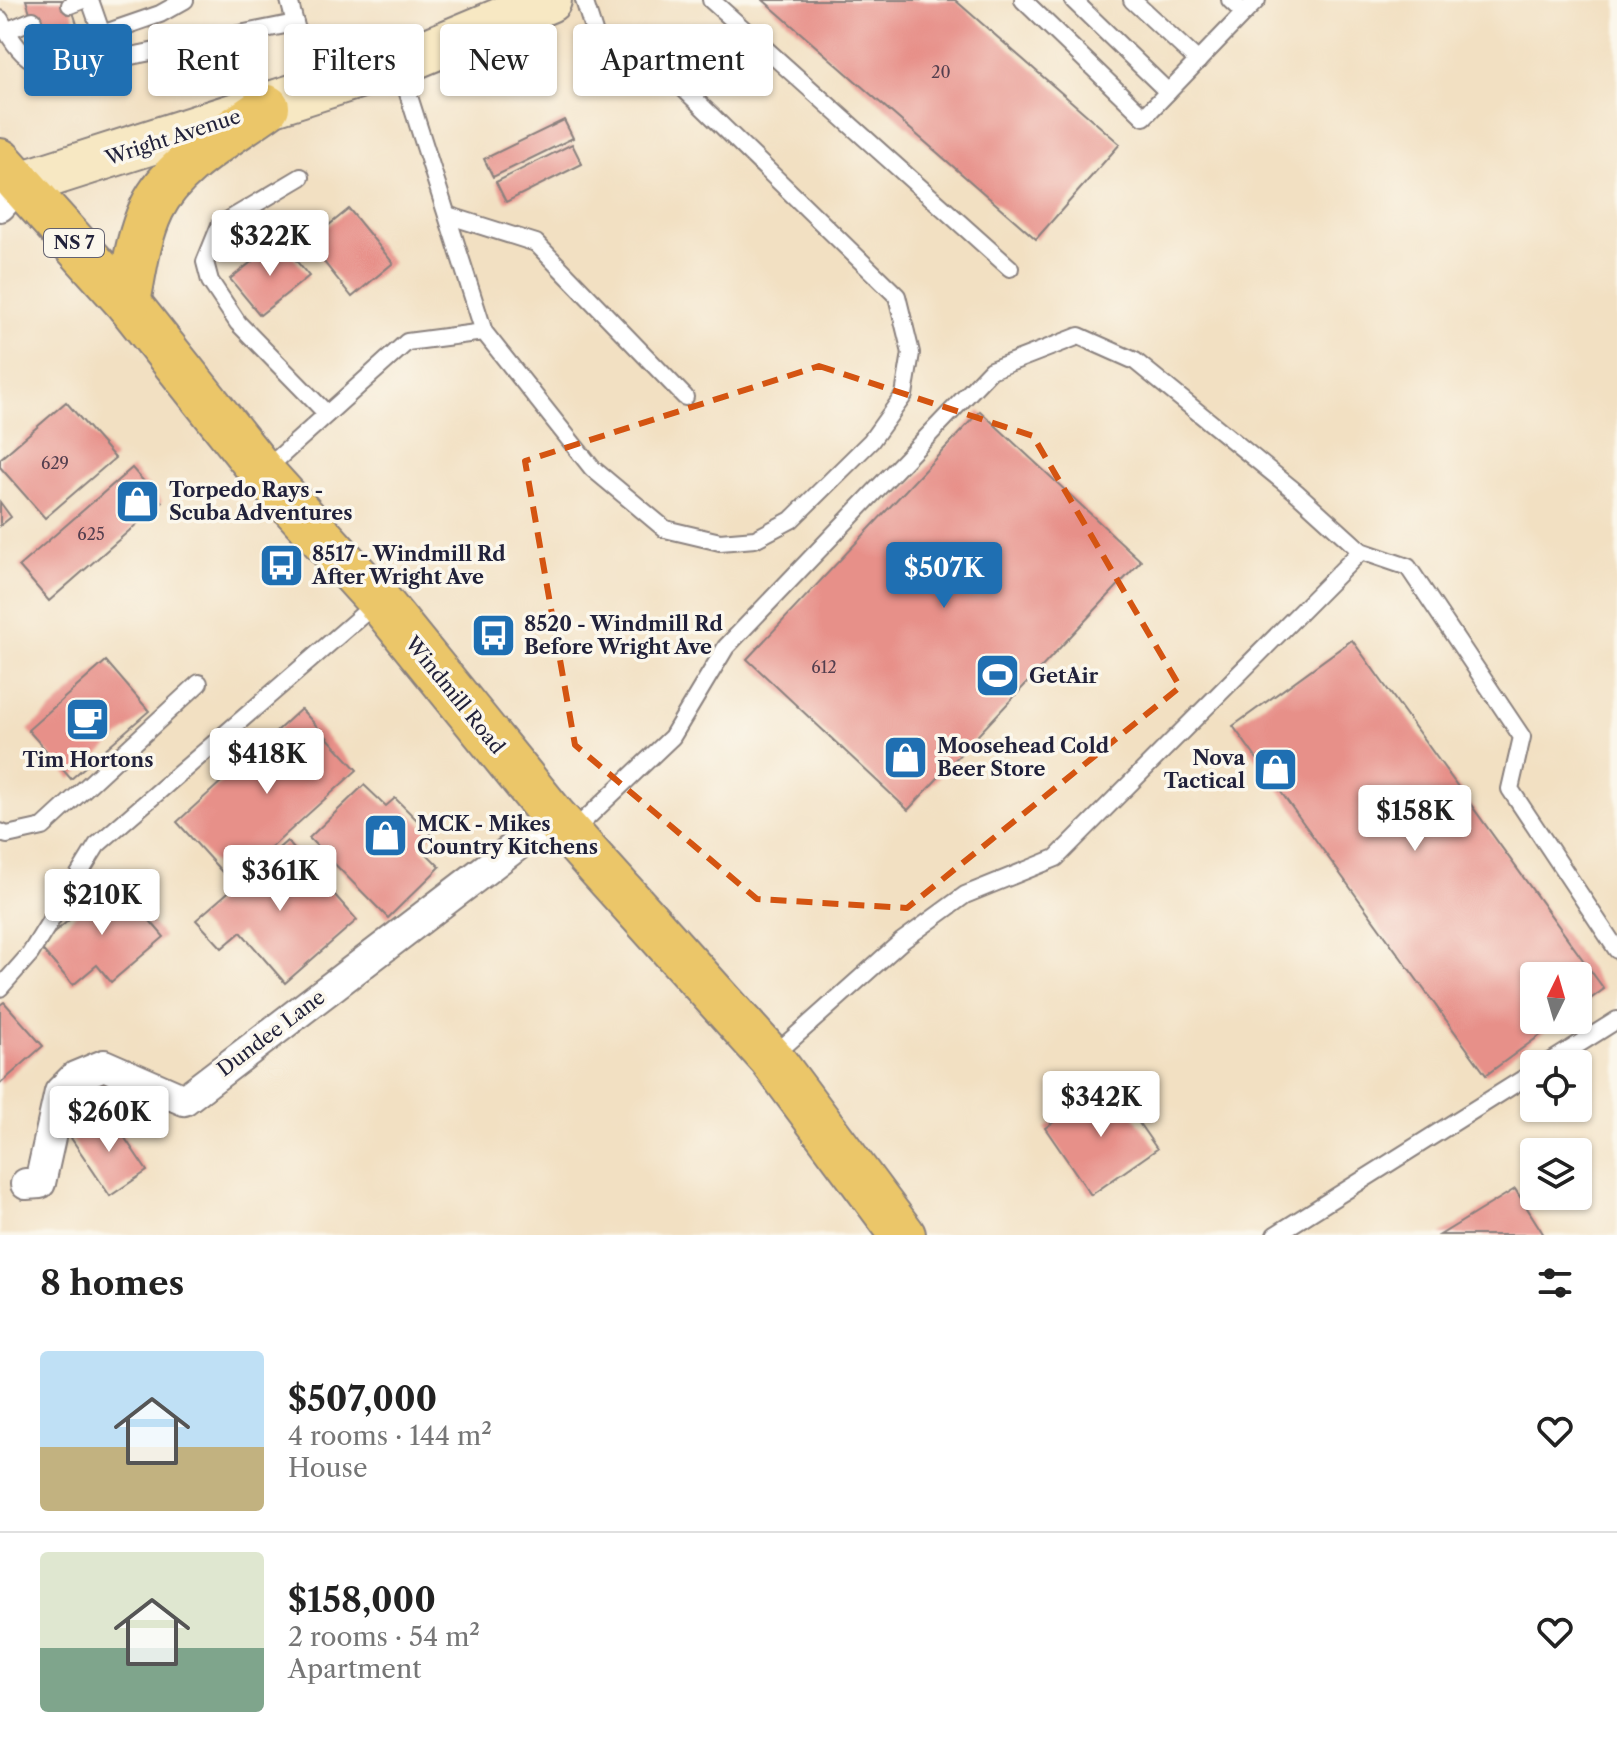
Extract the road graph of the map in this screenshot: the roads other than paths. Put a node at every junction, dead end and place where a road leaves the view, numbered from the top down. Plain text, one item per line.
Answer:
1 (90, 0) edge
2 (185, 0) edge
3 (289, 0) edge
4 (549, 0) edge
5 (584, 0) edge
6 (711, 0) edge
7 (1023, 0) edge
8 (1073, 0) edge
9 (1132, 0) edge
10 (1230, 0) edge
11 (1257, 0) edge
12 (1244, 13) junction
13 (33, 20) dead end
14 (295, 23) joint
15 (98, 24) edge
16 (131, 24) edge
17 (3, 25) edge
18 (424, 52) edge
19 (132, 56) edge
20 (24, 57) edge
21 (1198, 61) junction
22 (1168, 92) junction
23 (301, 96) edge
24 (409, 96) edge
25 (267, 107) junction
26 (301, 177) dead end
27 (5, 182) edge
28 (447, 215) junction
29 (1010, 268) dead end
30 (128, 303) junction
31 (484, 332) junction
32 (685, 397) dead end
33 (327, 414) junction
34 (262, 472) junction
35 (1361, 551) junction
36 (379, 601) junction
37 (199, 683) dead end
38 (562, 826) junction
39 (0, 832) edge
40 (1617, 950) edge
41 (0, 988) edge
42 (1617, 1020) edge
43 (1569, 1050) edge
44 (771, 1058) junction
45 (1520, 1081) edge
46 (26, 1184) dead end
47 (903, 1235) edge
48 (1275, 1235) edge

1 - 15 lane
2 - 16 lane
3 - 14 lane
4 - 18 main road, Wright Avenue
5 - 31 lane
6 - 29 lane
7 - 22 lane
8 - 22 lane
9 - 21 lane
10 - 12 lane
11 - 12 lane
12 - 21 lane
13 - 17 lane
14 - 19 lane
17 - 20 lane
21 - 22 lane
23 - 25 main road, Wright Avenue
24 - 28 lane
25 - 27 main road, Wright Avenue
25 - 30 main road
26 - 33 lane
27 - 30 main road, Windmill Road / NS 7
28 - 31 lane
28 - 32 lane
30 - 34 main road, Windmill Road / NS 7
31 - 33 lane
33 - 34 lane
34 - 36 main road, Windmill Road / NS 7
35 - 38 lane
35 - 40 lane
35 - 44 lane
36 - 38 main road, Windmill Road / NS 7
36 - 41 lane
37 - 39 lane
38 - 44 main road, Windmill Road / NS 7
38 - 46 street, Dundee Lane
42 - 43 lane
44 - 47 main road, Windmill Road / NS 7
45 - 48 lane

